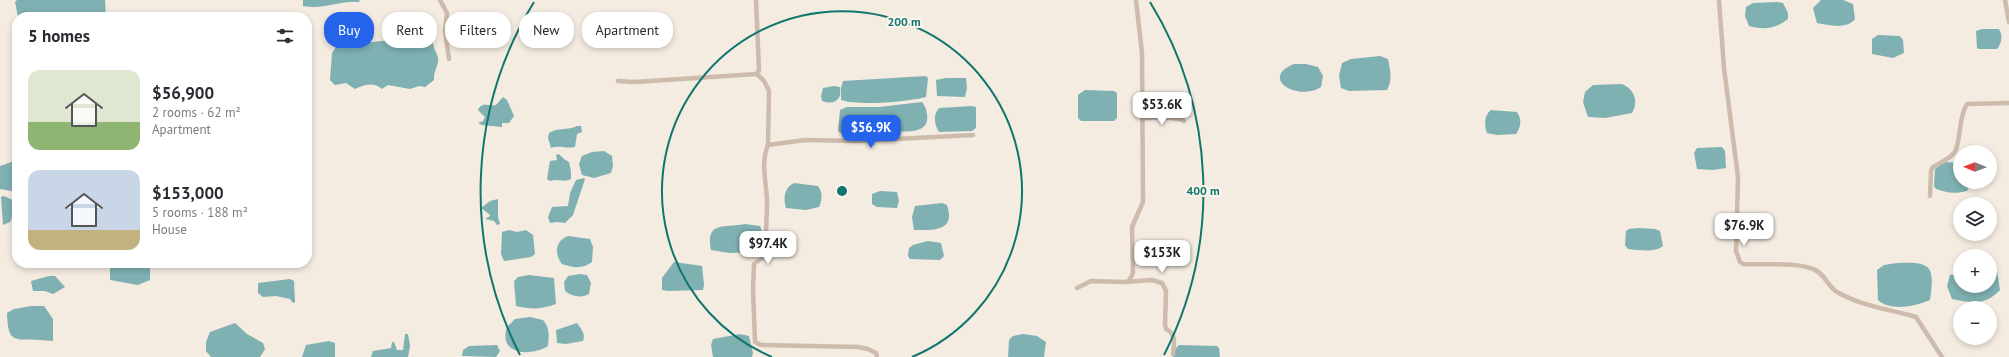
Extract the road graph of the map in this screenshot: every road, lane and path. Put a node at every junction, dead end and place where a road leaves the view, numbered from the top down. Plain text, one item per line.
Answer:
1 (440, 0) edge
2 (756, 0) edge
3 (1136, 0) edge
4 (1718, 0) edge
5 (2005, 0) edge
6 (2009, 22) edge
7 (449, 59) dead end
8 (757, 74) junction
9 (618, 81) dead end
10 (2009, 103) edge
11 (1142, 119) junction
12 (1184, 121) dead end
13 (973, 135) dead end
14 (768, 145) junction
15 (1930, 196) dead end
16 (1129, 281) junction
17 (1077, 288) dead end
18 (1173, 354) dead end
19 (877, 357) edge
20 (1942, 357) edge

1 - 7 street
2 - 8 street
3 - 11 street
4 - 20 street
5 - 6 street
8 - 9 street
8 - 14 street
10 - 15 street
11 - 12 street
11 - 16 street
13 - 14 street
14 - 19 street
16 - 17 street
16 - 18 street

